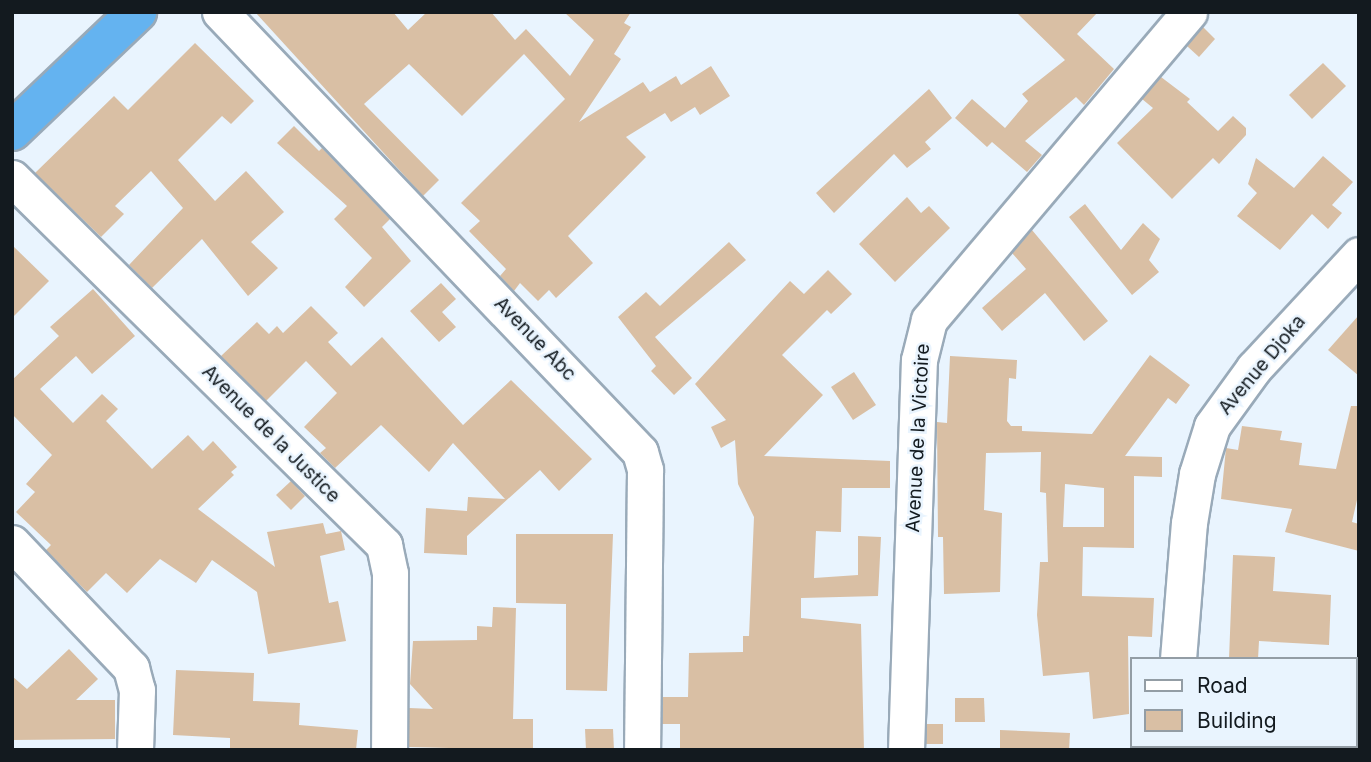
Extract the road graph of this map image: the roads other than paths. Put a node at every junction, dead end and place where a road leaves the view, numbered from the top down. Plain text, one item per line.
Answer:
1 (137, 12) edge
2 (220, 12) edge
3 (1189, 12) edge
4 (12, 131) edge
5 (12, 178) edge
6 (1359, 255) edge
7 (12, 543) edge
8 (1178, 657) edge
9 (135, 750) edge
10 (389, 750) edge
11 (642, 750) edge
12 (906, 750) edge

1 - 4 highway
2 - 11 street, Avenue Abc
3 - 12 street, Avenue de la Victoire
5 - 10 street, Avenue de la Justice
6 - 8 street, Avenue Djoka
7 - 9 street

